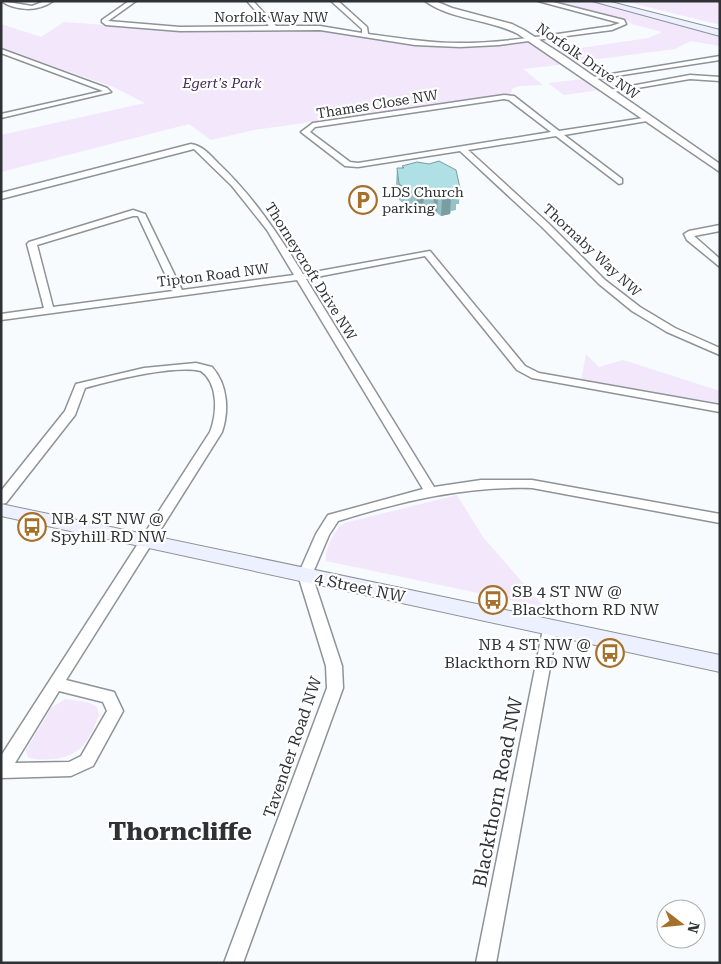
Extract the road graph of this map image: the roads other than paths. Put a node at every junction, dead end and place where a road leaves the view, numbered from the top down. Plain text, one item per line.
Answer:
1 (3, 1) edge
2 (50, 1) edge
3 (134, 1) edge
4 (250, 1) edge
5 (334, 1) edge
6 (428, 1) edge
7 (541, 1) edge
8 (596, 1) edge
9 (611, 1) edge
10 (273, 27) junction
11 (720, 28) edge
12 (720, 33) edge
13 (365, 35) junction
14 (533, 39) junction
15 (1, 51) edge
16 (720, 58) edge
17 (590, 78) junction
18 (720, 79) edge
19 (608, 92) junction
20 (1, 116) edge
21 (647, 119) junction
22 (558, 133) junction
23 (461, 148) junction
24 (718, 167) edge
25 (619, 181) dead end
26 (1, 196) edge
27 (720, 228) edge
28 (720, 264) edge
29 (301, 277) junction
30 (179, 293) junction
31 (49, 310) junction
32 (1, 317) edge
33 (720, 352) edge
34 (720, 409) edge
35 (430, 491) junction
36 (1, 500) edge
37 (1, 510) edge
38 (720, 519) edge
39 (145, 541) junction
40 (305, 575) junction
41 (550, 629) junction
42 (720, 664) edge
43 (57, 684) junction
44 (2, 770) edge
45 (233, 963) edge
46 (486, 963) edge

1 - 2 street
3 - 10 street, Norfolk Way NW
4 - 10 street
5 - 13 street
6 - 14 street, Norfolk Drive NW
7 - 14 street, Norfolk Way NW
8 - 12 main road
9 - 11 main road
10 - 13 street, Norfolk Way NW
13 - 14 street, Norfolk Way NW
14 - 17 street, Norfolk Drive NW
15 - 20 street
16 - 17 street
17 - 19 street, Norfolk Drive NW
18 - 19 street
19 - 21 street, Norfolk Drive NW
21 - 22 street, Thames Close NW
21 - 24 street, Norfolk Drive NW
22 - 23 street, Thames Close NW
22 - 23 street, Thames Close NW
22 - 25 street
23 - 33 street, Thornaby Way NW
26 - 29 street, Thorneycroft Drive NW
27 - 28 street
29 - 30 street, Tipton Road NW
29 - 34 street, Tipton Road NW
29 - 35 street, Thorneycroft Drive NW
30 - 31 street, Tipton Road NW
30 - 31 street
31 - 32 street, Tipton Road NW
35 - 38 street
35 - 40 street
36 - 39 street
37 - 39 main road, 4 Street NW
39 - 40 main road, 4 Street NW
39 - 43 street
40 - 41 main road, 4 Street NW
40 - 45 street, Tavender Road NW
41 - 42 main road, 4 Street NW
41 - 46 street, Blackthorn Road NW
43 - 44 street
43 - 44 street

